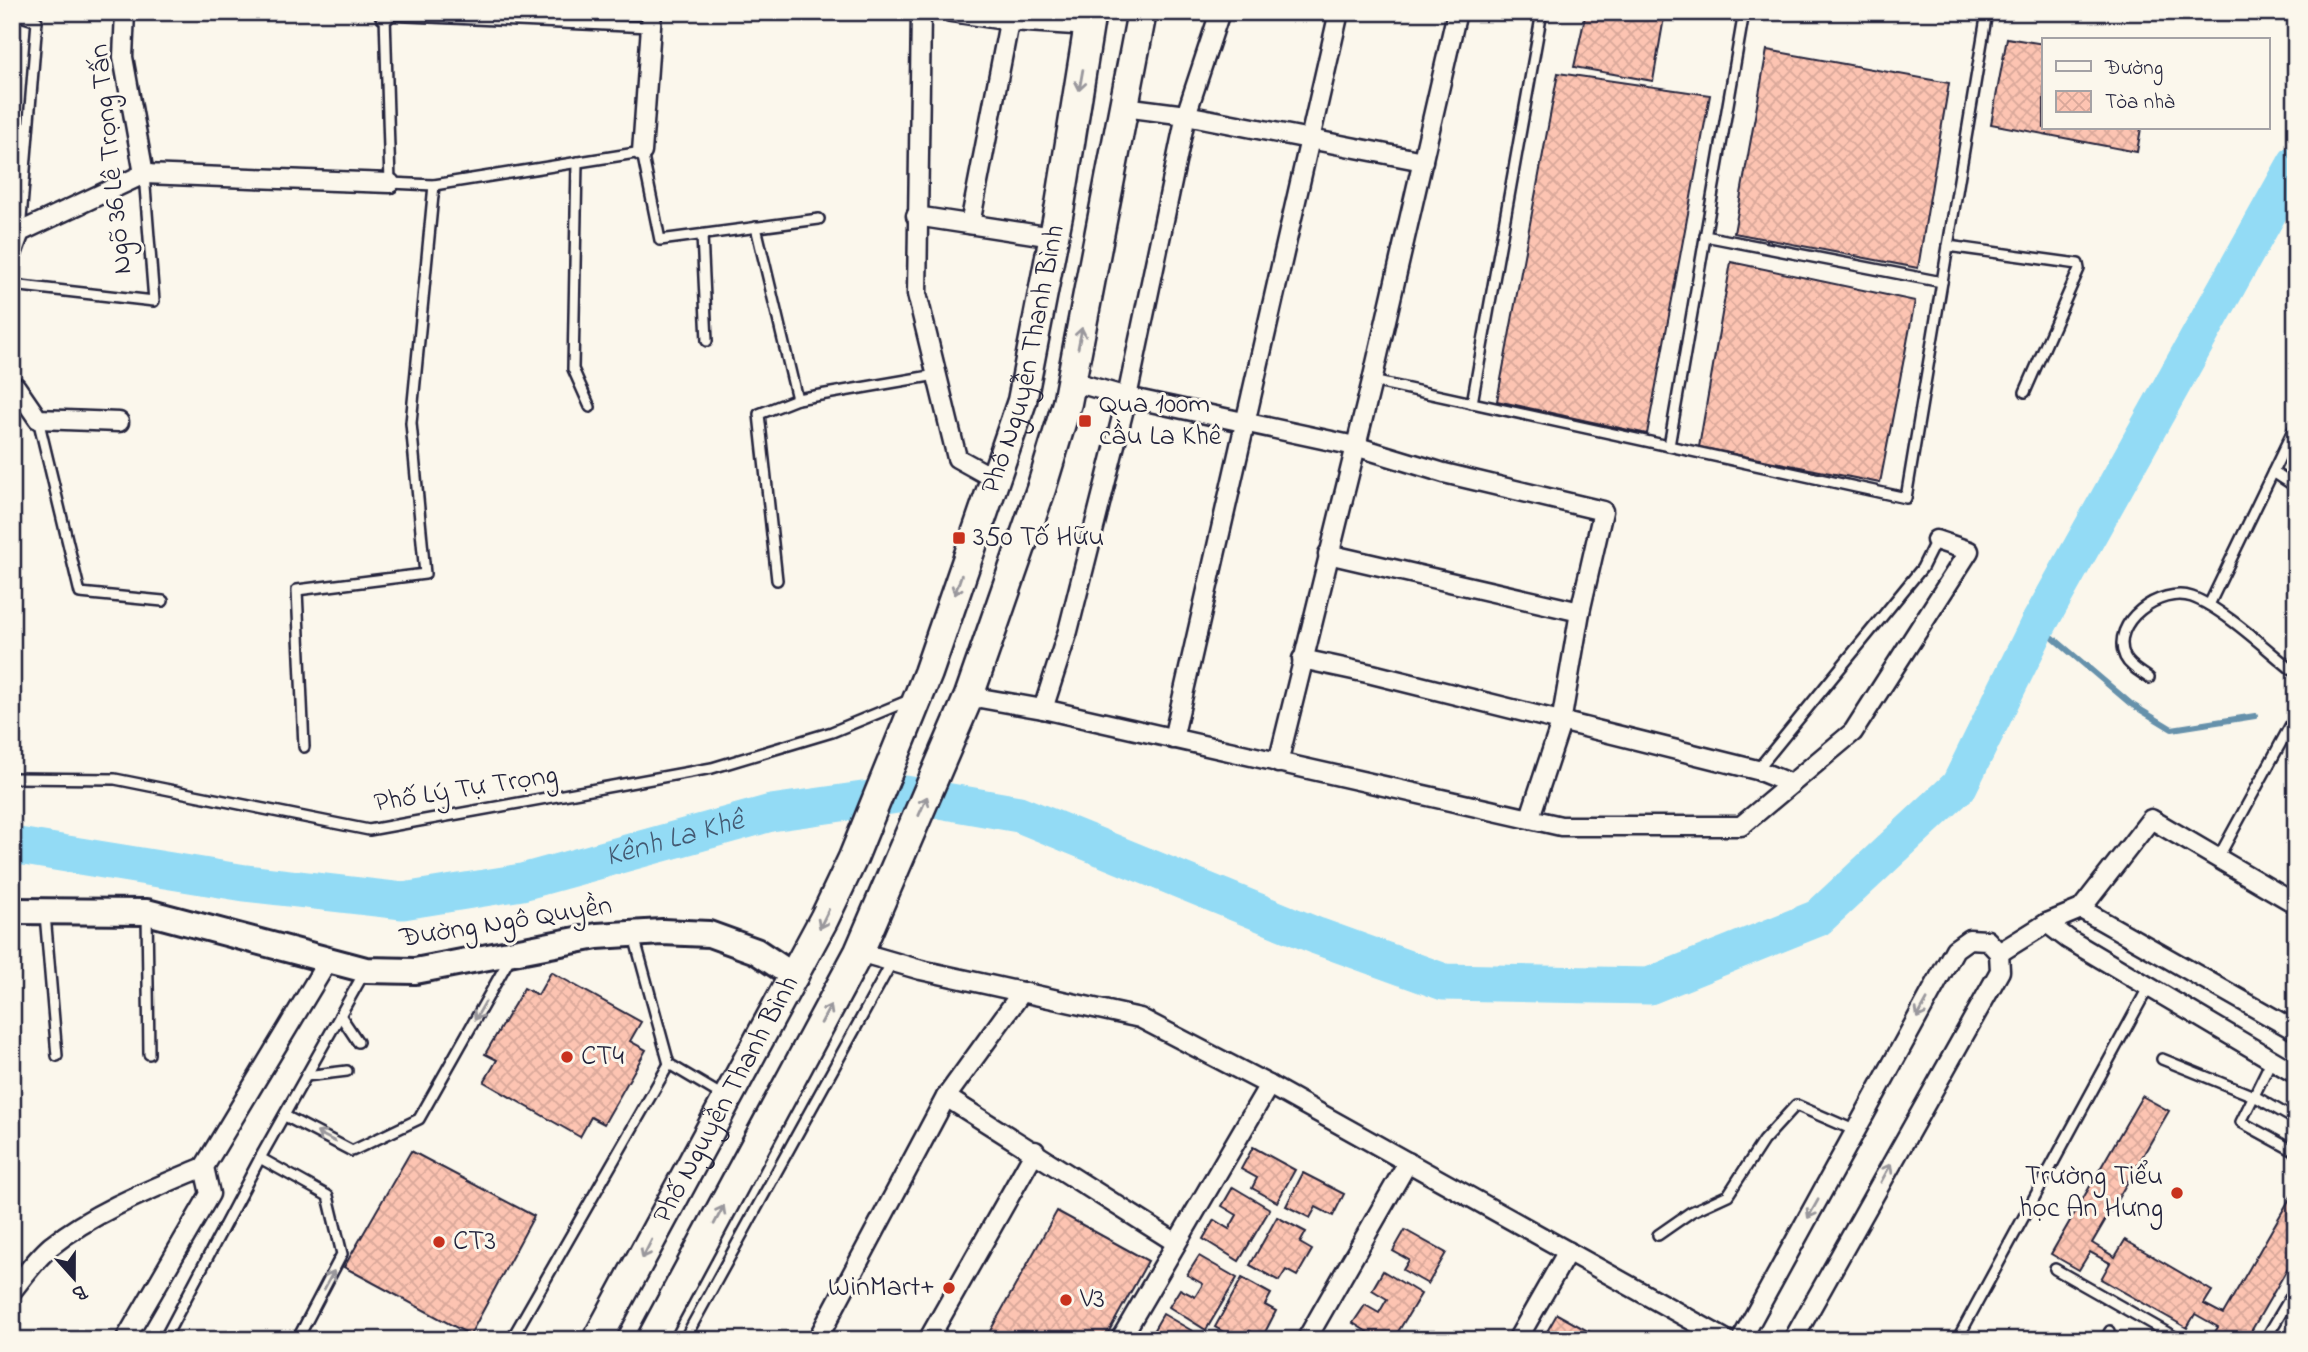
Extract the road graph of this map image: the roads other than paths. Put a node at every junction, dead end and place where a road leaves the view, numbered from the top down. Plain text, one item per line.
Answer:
1 (125, 12) edge
2 (921, 12) edge
3 (951, 12) edge
4 (1142, 12) edge
5 (1220, 12) edge
6 (1339, 12) edge
7 (1457, 12) edge
8 (1542, 12) edge
9 (1744, 12) edge
10 (1987, 12) edge
11 (12, 13) edge
12 (384, 14) edge
13 (1011, 17) edge
14 (1090, 19) edge
15 (651, 20) edge
16 (1124, 107) junction
17 (1186, 115) junction
18 (1310, 138) junction
19 (642, 152) junction
20 (1423, 161) junction
21 (577, 162) junction
22 (145, 174) junction
23 (390, 183) junction
24 (434, 185) junction
25 (916, 216) junction
26 (819, 219) dead end
27 (970, 224) junction
28 (756, 227) junction
29 (20, 232) junction
30 (702, 235) junction
31 (1705, 236) junction
32 (1054, 237) junction
33 (1948, 246) junction
34 (12, 254) edge
35 (1942, 282) junction
36 (12, 285) edge
37 (707, 341) dead end
38 (936, 375) junction
39 (1071, 381) junction
40 (1372, 381) junction
41 (12, 387) edge
42 (2025, 392) dead end
43 (1127, 397) junction
44 (797, 399) junction
45 (1472, 403) junction
46 (590, 407) dead end
47 (38, 419) junction
48 (119, 422) dead end
49 (1243, 422) junction
50 (2296, 424) edge
51 (1355, 446) junction
52 (1669, 446) junction
53 (2273, 472) junction
54 (995, 478) junction
55 (2296, 487) edge
56 (1936, 540) joint
57 (1328, 554) junction
58 (777, 580) dead end
59 (163, 601) dead end
60 (2209, 605) junction
61 (1580, 612) junction
62 (1302, 659) junction
63 (2296, 673) edge
64 (2149, 678) dead end
65 (969, 696) junction
66 (918, 697) junction
67 (1043, 709) junction
68 (2296, 715) edge
69 (1560, 723) junction
70 (1173, 739) junction
71 (303, 747) dead end
72 (1278, 763) junction
73 (1758, 770) junction
74 (12, 778) edge
75 (1791, 784) junction
76 (1530, 817) junction
77 (2217, 860) junction
78 (2296, 904) edge
79 (45, 909) junction
80 (2081, 909) junction
81 (12, 911) edge
82 (147, 912) junction
83 (2047, 923) junction
84 (634, 934) junction
85 (513, 952) junction
86 (859, 952) junction
87 (1999, 953) junction
88 (328, 959) junction
89 (892, 962) junction
90 (366, 970) junction
91 (795, 977) junction
92 (2149, 986) junction
93 (1022, 992) junction
94 (340, 1015) junction
95 (2296, 1031) edge
96 (358, 1042) dead end
97 (149, 1054) dead end
98 (57, 1056) dead end
99 (2162, 1059) dead end
100 (2272, 1059) junction
101 (668, 1064) junction
102 (347, 1071) dead end
103 (2296, 1074) edge
104 (306, 1076) junction
105 (1269, 1085) junction
106 (946, 1097) junction
107 (2256, 1097) junction
108 (726, 1098) junction
109 (285, 1116) junction
110 (2296, 1120) edge
111 (1856, 1130) junction
112 (1035, 1151) junction
113 (2296, 1152) edge
114 (260, 1158) junction
115 (1408, 1162) junction
116 (204, 1167) junction
117 (1658, 1235) dead end
118 (1175, 1242) junction
119 (1568, 1251) junction
120 (2055, 1269) dead end
121 (2296, 1288) edge
122 (12, 1291) edge
123 (661, 1336) edge
124 (125, 1340) edge
125 (164, 1340) edge
126 (297, 1340) edge
127 (512, 1340) edge
128 (597, 1340) edge
129 (684, 1340) edge
130 (817, 1340) edge
131 (928, 1340) edge
132 (1120, 1340) edge
133 (1306, 1340) edge
134 (1517, 1340) edge
135 (1727, 1340) edge
136 (1741, 1340) edge
137 (1793, 1340) edge
138 (1957, 1340) edge
139 (2180, 1340) edge
140 (2265, 1340) edge

1 - 22 street, Ngõ 36 Lê Trọng Tấn
2 - 25 street
3 - 13 street
4 - 16 main road, Phố Nguyễn Thanh Bình
5 - 17 street
6 - 18 street
7 - 20 street
8 - 45 lane
9 - 31 lane
10 - 33 lane
11 - 29 lane
12 - 15 lane
12 - 23 lane
13 - 14 street
13 - 27 street
14 -> 32 main road, Phố Nguyễn Thanh Bình
15 - 19 street
16 - 17 street
39 -> 16 main road, Phố Nguyễn Thanh Bình
17 - 18 street
17 - 43 street
18 - 20 street
18 - 49 street
19 - 21 lane
19 - 30 lane
20 - 40 street
21 - 24 lane
21 - 46 lane
22 - 23 street
22 - 29 street
22 - 36 lane, Ngõ 36 Lê Trọng Tấn
23 - 24 lane
24 - 71 lane
25 - 27 street
25 - 38 street
26 - 28 lane
27 - 32 street
28 - 30 lane
28 - 44 lane
29 - 34 street
30 - 37 lane
31 - 35 lane
31 - 52 lane
32 - 54 main road, Phố Nguyễn Thanh Bình
33 - 35 lane
33 - 42 lane
35 - 52 lane
38 - 44 lane
38 - 54 street
39 - 43 street
39 - 65 main road, Phố Nguyễn Thanh Bình
40 - 45 lane
40 - 51 street
41 - 47 street
43 - 49 street
43 - 67 street
44 - 58 lane
45 - 52 lane
47 - 48 street
47 - 59 lane
49 - 51 street
49 - 70 street
50 - 53 lane
51 - 57 street
51 - 61 street
53 - 55 lane
53 - 60 lane
54 -> 66 main road, Phố Nguyễn Thanh Bình
56 - 73 lane
56 - 75 street
57 - 61 street
57 - 62 street
60 - 63 lane
60 - 64 lane
61 - 69 street
62 - 69 street
62 - 72 street
65 - 67 street
86 -> 65 main road, Phố Nguyễn Thanh Bình
66 - 74 lane, Phố Lý Tự Trọng
66 -> 91 main road, Phố Nguyễn Thanh Bình
67 - 70 street
68 - 77 lane
69 - 73 street
69 - 76 street
70 - 72 street
72 - 76 street
73 - 75 street
75 - 76 street
77 - 78 street
77 - 80 street
79 - 81 street, Đường Ngô Quyền
79 - 82 street, Đường Ngô Quyền
79 - 98 lane
80 - 83 street
80 - 95 street
82 - 88 street, Đường Ngô Quyền
82 - 97 lane
83 - 87 street
83 - 92 street
84 - 85 street, Đường Ngô Quyền
84 - 91 street, Đường Ngô Quyền
84 - 101 lane
85 - 90 street, Đường Ngô Quyền
85 -> 109 lane
86 - 89 street
123 -> 86 main road, Phố Nguyễn Thanh Bình
87 -> 111 street
137 -> 87 street
88 - 90 street, Đường Ngô Quyền
88 - 116 street
89 - 93 street
89 - 129 lane
90 - 94 lane
91 - 108 main road, Phố Nguyễn Thanh Bình
92 - 100 street
92 - 138 lane
93 - 105 street
93 - 106 street
94 - 96 lane
94 - 104 lane
99 - 107 lane
100 - 103 street
100 - 107 lane
101 - 108 lane
101 - 127 lane
102 - 104 lane
104 - 109 lane
105 - 115 street
105 - 118 street
106 - 112 street
106 - 130 street
107 - 110 lane
107 - 113 lane
108 -> 128 main road, Phố Nguyễn Thanh Bình
109 - 114 lane
111 - 117 lane
111 -> 136 street
112 - 118 street
112 - 131 street
114 - 125 lane
126 -> 114 lane
115 - 119 street
115 - 133 street
116 - 122 street
116 - 124 street
118 - 132 street
119 - 134 street
119 - 135 street
120 - 139 lane
121 - 140 lane

